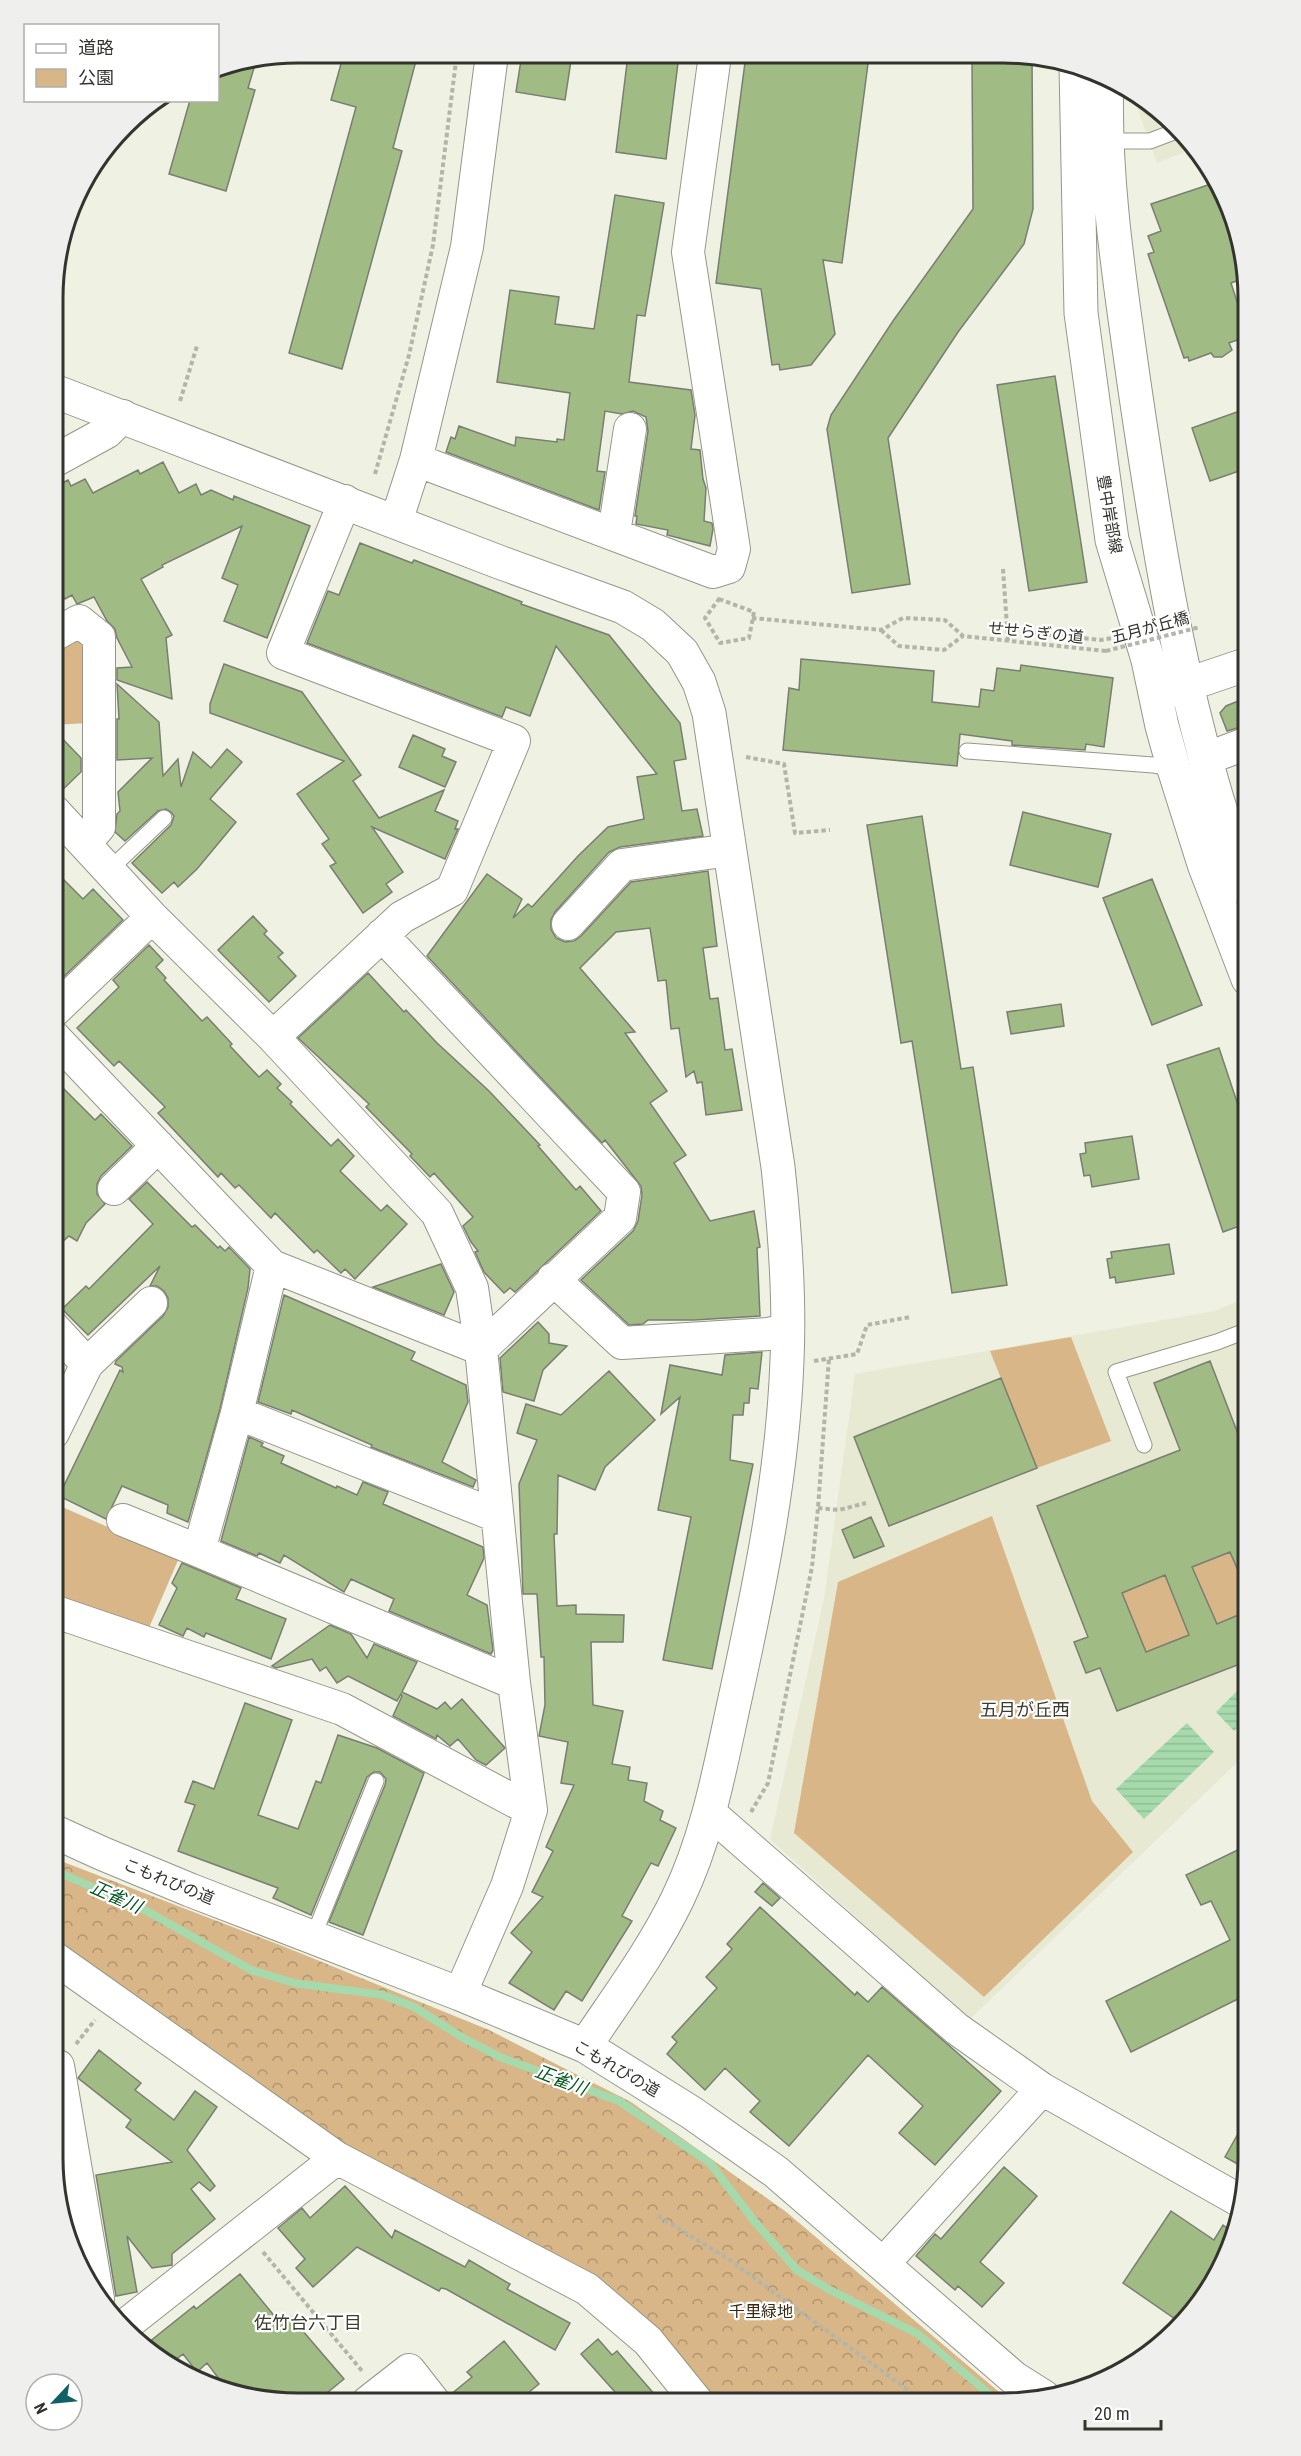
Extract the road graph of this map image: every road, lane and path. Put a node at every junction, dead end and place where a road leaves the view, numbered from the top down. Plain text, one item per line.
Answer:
1 (456, 63) edge
2 (491, 63) edge
3 (714, 63) edge
4 (1076, 74) edge
5 (1107, 87) edge
6 (1170, 133) edge
7 (1108, 141) junction
8 (197, 346) dead end
9 (63, 394) edge
10 (180, 401) dead end
11 (123, 416) junction
12 (630, 429) dead end
13 (63, 456) edge
14 (416, 459) junction
15 (375, 474) dead end
16 (345, 501) junction
17 (396, 522) junction
18 (614, 533) junction
19 (1003, 569) dead end
20 (752, 618) junction
21 (1200, 627) dead end
22 (63, 630) edge
23 (881, 630) junction
24 (1032, 633) dead end
25 (963, 636) junction
26 (1101, 640) dead end
27 (1008, 641) junction
28 (1106, 651) joint
29 (1238, 668) edge
30 (1188, 685) junction
31 (1156, 694) junction
32 (1238, 747) edge
33 (967, 751) dead end
34 (744, 757) dead end
35 (1205, 759) junction
36 (1174, 769) junction
37 (164, 818) dead end
38 (63, 820) edge
39 (830, 830) dead end
40 (85, 843) junction
41 (730, 850) junction
42 (1238, 860) edge
43 (109, 870) junction
44 (152, 917) junction
45 (568, 924) dead end
46 (382, 935) junction
47 (1238, 953) edge
48 (63, 1002) edge
49 (273, 1037) junction
50 (63, 1046) edge
51 (158, 1146) junction
52 (114, 1189) dead end
53 (273, 1266) junction
54 (553, 1279) junction
55 (151, 1303) dead end
56 (910, 1317) dead end
57 (788, 1330) junction
58 (1238, 1334) edge
59 (63, 1338) edge
60 (481, 1349) junction
61 (829, 1359) junction
62 (811, 1362) dead end
63 (87, 1364) junction
64 (63, 1413) edge
65 (237, 1413) junction
66 (1144, 1445) dead end
67 (866, 1503) dead end
68 (818, 1508) junction
69 (497, 1516) junction
70 (123, 1520) dead end
71 (199, 1551) junction
72 (63, 1614) edge
73 (514, 1683) junction
74 (376, 1781) dead end
75 (531, 1810) junction
76 (710, 1813) junction
77 (748, 1817) dead end
78 (63, 1836) edge
79 (313, 1937) junction
80 (63, 1964) edge
81 (460, 1994) junction
82 (112, 1999) junction
83 (585, 2046) junction
84 (63, 2060) edge
85 (1042, 2089) junction
86 (63, 2095) edge
87 (337, 2158) junction
88 (1234, 2198) edge
89 (658, 2216) dead end
90 (246, 2231) junction
91 (883, 2264) junction
92 (94, 2275) edge
93 (130, 2322) edge
94 (1034, 2391) edge
95 (371, 2393) edge
96 (379, 2393) edge
97 (427, 2393) edge
98 (690, 2393) edge
99 (911, 2393) edge

1 - 15 path
2 - 14 street
3 - 18 street
4 - 31 street, 豊中岸部線
5 - 7 street
6 - 7 lane
7 - 30 street
8 - 10 path
9 - 11 street
11 - 13 street
11 - 16 street
12 - 18 street
14 - 17 street
14 - 18 street
16 - 17 street
16 - 46 street
17 - 41 street
19 - 27 path
20 - 20 path, せせらぎの道
20 - 23 path, せせらぎの道
21 - 28 path, 五月が丘橋, bridge
22 - 40 street
23 - 25 path, せせらぎの道
23 - 25 path, せせらぎの道
24 - 26 path
25 - 27 path, せせらぎの道
27 - 28 path, せせらぎの道
29 - 30 street
30 - 31 street
30 - 35 street
31 - 36 street, 豊中岸部線
32 - 35 street
33 - 36 lane
34 - 39 path
35 - 42 street
36 - 47 street, 豊中岸部線
37 - 43 lane
38 - 40 street
40 - 43 street
41 - 45 street
41 - 57 street
43 - 44 street
44 - 48 street
44 - 49 street
46 - 49 street
46 - 54 street
49 - 60 street
50 - 51 street
51 - 52 street
51 - 53 street
53 - 60 street
53 - 65 street
54 - 57 street
54 - 60 street
55 - 63 street
56 - 61 path
57 - 76 street
58 - 66 lane
59 - 63 street
60 - 69 street
61 - 62 path
61 - 68 path
63 - 64 street
65 - 69 street
65 - 71 street
67 - 68 path
68 - 77 path
69 - 73 street
70 - 71 street
71 - 73 street
72 - 75 street
73 - 75 street
74 - 79 lane
75 - 81 street
76 - 83 street
76 - 85 street
78 - 79 street, こもれびの道
79 - 81 street, こもれびの道
80 - 82 street
81 - 83 street, こもれびの道
82 - 84 path
82 - 87 street
83 - 91 street, こもれびの道
85 - 88 street
85 - 91 street
86 - 92 street
87 - 90 street
87 - 98 street
89 - 99 path
90 - 93 street
90 - 95 path
91 - 94 street, こもれびの道
96 - 97 street

